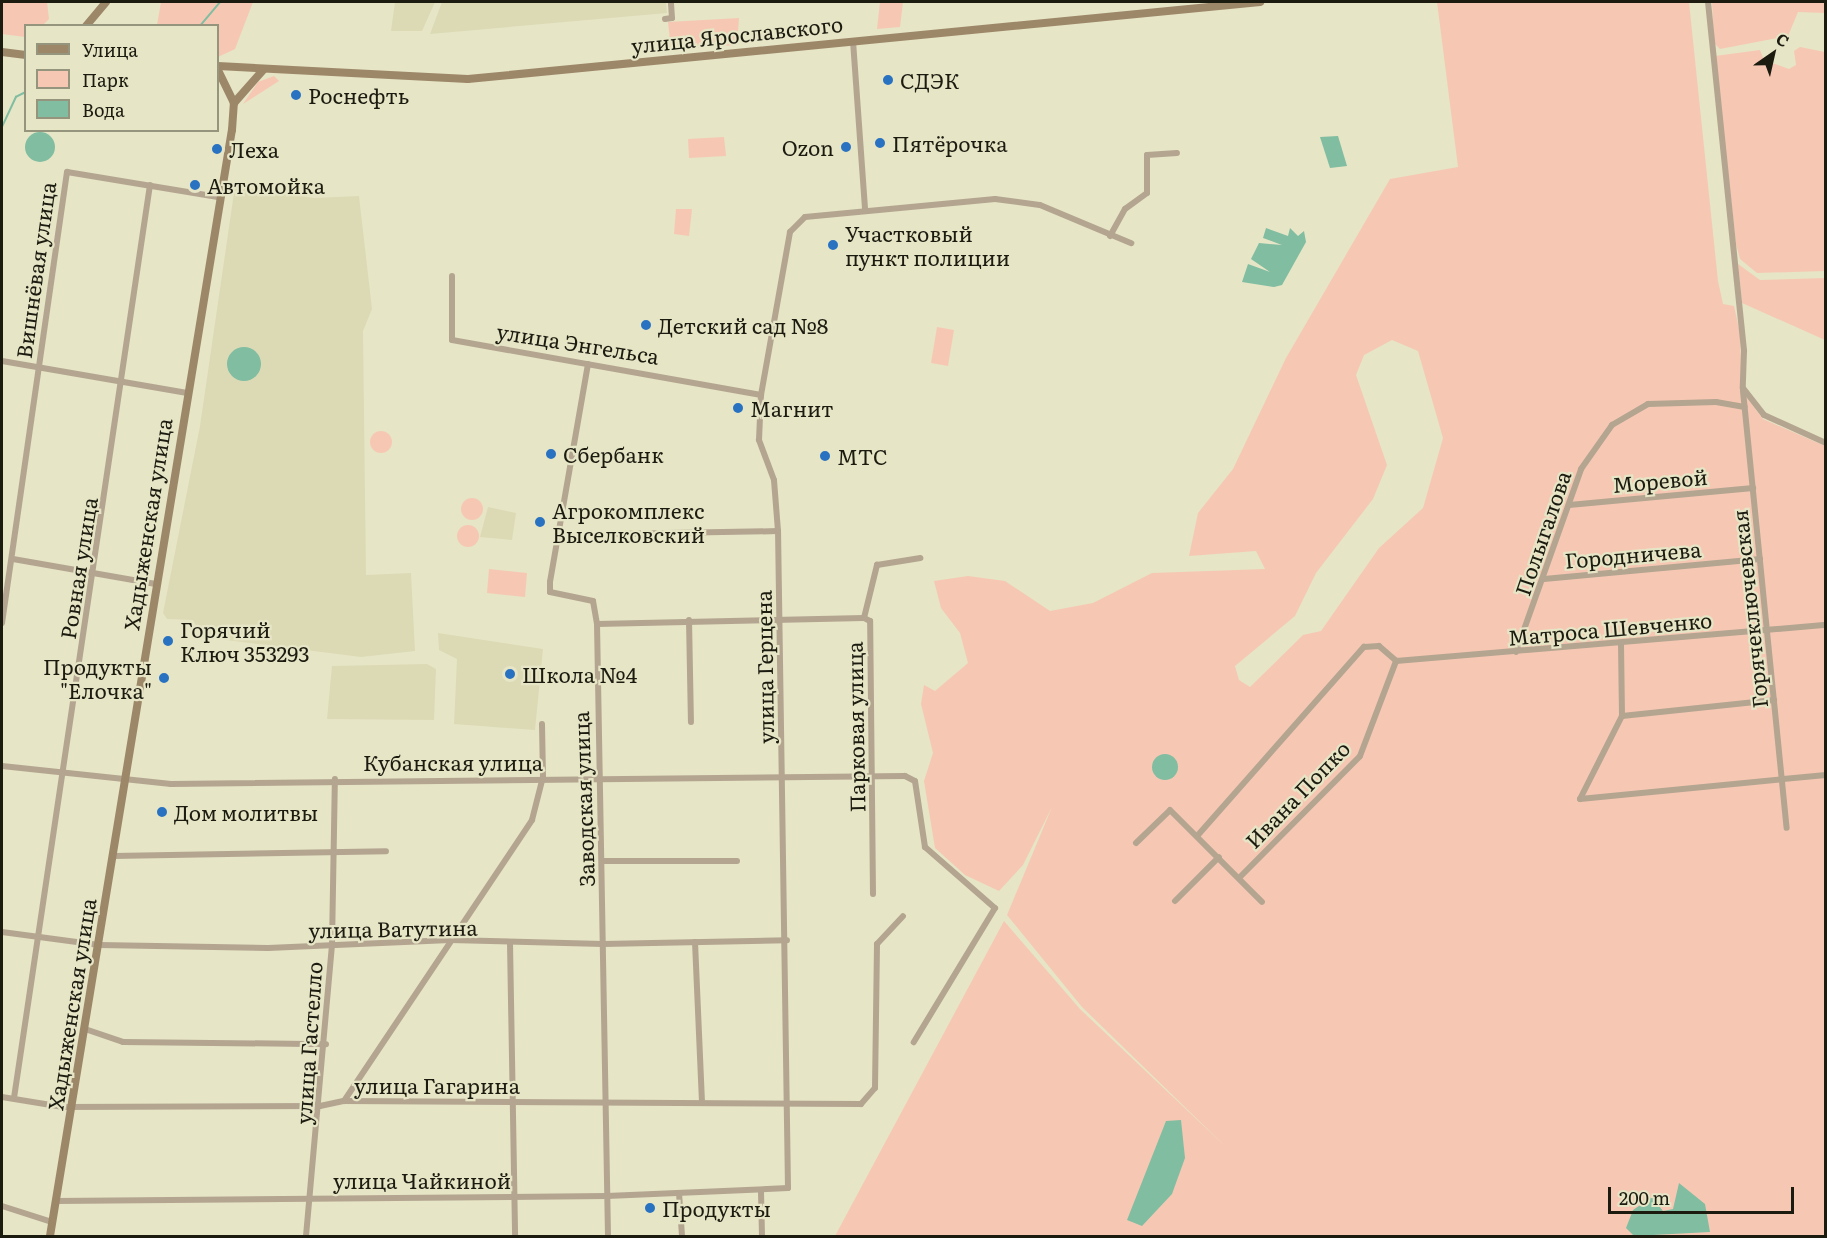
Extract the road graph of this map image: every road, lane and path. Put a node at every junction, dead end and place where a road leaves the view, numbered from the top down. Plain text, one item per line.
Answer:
1 (106, 2) edge
2 (671, 2) edge
3 (1260, 2) edge
4 (1708, 2) edge
5 (664, 19) dead end
6 (88, 24) edge
7 (853, 40) junction
8 (2, 52) edge
9 (24, 55) edge
10 (219, 68) edge
11 (264, 69) junction
12 (219, 70) edge
13 (234, 103) junction
14 (1177, 153) dead end
15 (150, 185) junction
16 (218, 197) junction
17 (865, 210) junction
18 (1110, 236) junction
19 (1131, 243) dead end
20 (452, 276) dead end
21 (2, 361) edge
22 (588, 364) junction
23 (38, 365) junction
24 (122, 382) junction
25 (1743, 388) junction
26 (187, 393) junction
27 (761, 395) junction
28 (1745, 407) junction
29 (1826, 442) edge
30 (1753, 488) junction
31 (1569, 505) junction
32 (778, 531) junction
33 (612, 534) dead end
34 (920, 558) dead end
35 (13, 559) junction
36 (1760, 559) junction
37 (94, 576) junction
38 (1544, 579) junction
39 (156, 584) junction
40 (864, 618) junction
41 (688, 620) junction
42 (778, 620) junction
43 (2, 623) edge
44 (597, 624) junction
45 (1826, 625) edge
46 (1767, 631) junction
47 (1621, 643) junction
48 (1516, 652) junction
49 (1396, 661) junction
50 (1774, 700) junction
51 (1622, 716) junction
52 (691, 722) dead end
53 (542, 724) dead end
54 (2, 766) edge
55 (62, 775) junction
56 (1826, 775) edge
57 (543, 777) junction
58 (874, 777) junction
59 (783, 778) junction
60 (335, 779) junction
61 (597, 780) junction
62 (1782, 780) junction
63 (125, 782) junction
64 (1787, 828) dead end
65 (1198, 835) junction
66 (1136, 843) dead end
67 (387, 851) dead end
68 (335, 854) junction
69 (113, 856) junction
70 (1220, 857) junction
71 (602, 861) junction
72 (736, 861) dead end
73 (1240, 877) junction
74 (873, 894) dead end
75 (1175, 901) dead end
76 (1262, 902) dead end
77 (903, 916) dead end
78 (2, 932) edge
79 (38, 937) junction
80 (450, 940) junction
81 (786, 940) junction
82 (695, 942) junction
83 (510, 943) junction
84 (603, 944) junction
85 (99, 945) junction
86 (332, 945) junction
87 (85, 1029) junction
88 (914, 1042) dead end
89 (326, 1044) junction
90 (3, 1097) edge
91 (14, 1098) junction
92 (344, 1101) junction
93 (606, 1102) junction
94 (702, 1102) junction
95 (74, 1103) junction
96 (514, 1103) junction
97 (2, 1105) edge
98 (320, 1106) junction
99 (791, 1107) junction
100 (788, 1188) joint
101 (761, 1192) junction
102 (679, 1193) junction
103 (311, 1196) junction
104 (607, 1196) junction
105 (514, 1197) junction
106 (56, 1201) junction
107 (2, 1206) edge
108 (52, 1222) junction
109 (50, 1236) edge
110 (306, 1236) edge
111 (514, 1236) edge
112 (608, 1236) edge
113 (682, 1236) edge
114 (762, 1236) edge

1 - 6 main road
2 - 5 street
3 - 7 main road, улица Ярославского
4 - 25 street, Горячеключевская
7 - 11 main road, улица Ярославского
7 - 17 street
8 - 9 main road
10 - 11 main road, улица Ярославского
11 - 13 main road
12 - 13 main road
13 - 16 main road, Хадыженская улица
14 - 18 street
15 - 16 street
15 - 23 street, Вишнёвая улица
15 - 24 street, Ровная улица
16 - 26 main road, Хадыженская улица
17 - 18 street, улица Герцена
17 - 27 street, улица Герцена
18 - 19 street, улица Герцена
20 - 22 street, улица Энгельса
21 - 23 street
22 - 27 street, улица Энгельса
22 - 44 street, Заводская улица
23 - 24 street
23 - 35 street, Вишнёвая улица
24 - 26 street
24 - 37 street, Ровная улица
25 - 28 street, Горячеключевская
25 - 29 street
26 - 39 main road, Хадыженская улица
27 - 32 street, улица Герцена
28 - 30 street, Горячеключевская
28 - 31 street, Полыгалова
30 - 31 street, Моревой
30 - 36 street, Горячеключевская
31 - 38 street, Полыгалова
32 - 33 street
32 - 42 street, улица Герцена
34 - 40 street, Парковая улица
35 - 37 street
35 - 43 street, Вишнёвая улица
36 - 38 street, Городничева
36 - 46 street, Горячеключевская
37 - 39 street
37 - 55 street, Ровная улица
38 - 48 street, Полыгалова
39 - 63 main road, Хадыженская улица
40 - 42 street
40 - 58 street, Парковая улица
41 - 42 street
41 - 44 street
41 - 52 street
42 - 59 street, улица Герцена
44 - 61 street, Заводская улица
45 - 46 street, Матроса Шевченко
46 - 47 street, Матроса Шевченко
46 - 50 street, Горячеключевская
47 - 48 street, Матроса Шевченко
47 - 51 street
48 - 49 street, Матроса Шевченко
49 - 65 street
49 - 73 street, Ивана Попко
50 - 51 street
50 - 62 street, Горячеключевская
51 - 62 street
53 - 57 street, Заводская улица
54 - 55 street, Кубанская улица
55 - 63 street, Кубанская улица
55 - 79 street, Ровная улица
56 - 62 street
57 - 60 street, Кубанская улица
57 - 61 street, Кубанская улица
57 - 80 street, Заводская улица
58 - 59 street, Кубанская улица
58 - 74 street, Парковая улица
58 - 88 street, Кубанская улица
59 - 61 street, Кубанская улица
59 - 81 street, улица Герцена
60 - 63 street, Кубанская улица
60 - 68 street, улица Гастелло
61 - 71 street, Заводская улица
62 - 64 street, Горячеключевская
63 - 69 main road, Хадыженская улица
65 - 66 street
65 - 70 street
67 - 68 street
68 - 69 street
68 - 86 street, улица Гастелло
69 - 85 main road, Хадыженская улица
70 - 73 street
70 - 75 street
71 - 72 street
71 - 84 street, Заводская улица
73 - 76 street
77 - 99 street, улица Гагарина
78 - 79 street, улица Ватутина
79 - 85 street, улица Ватутина
79 - 91 street, Ровная улица
80 - 83 street, улица Ватутина
80 - 86 street, улица Ватутина
80 - 92 street, Заводская улица
81 - 82 street, улица Ватутина
81 - 99 street, улица Герцена
82 - 84 street, улица Ватутина
82 - 94 street
83 - 84 street, улица Ватутина
83 - 96 street
84 - 93 street, Заводская улица
85 - 86 street, улица Ватутина
85 - 87 main road, Хадыженская улица
86 - 89 street, улица Гастелло
87 - 89 street
87 - 95 main road, Хадыженская улица
89 - 98 street, улица Гастелло
90 - 91 street, улица Гагарина
90 - 97 street
91 - 95 street, улица Гагарина
92 - 96 street, улица Гагарина
92 - 98 street, улица Гагарина
93 - 94 street, улица Гагарина
93 - 96 street, улица Гагарина
93 - 104 street, Заводская улица
94 - 99 street, улица Гагарина
95 - 98 street, улица Гагарина
95 - 106 main road, Хадыженская улица
96 - 105 street
98 - 103 street, улица Гастелло
99 - 100 street, улица Герцена
100 - 101 street, улица Чайкиной
101 - 102 street, улица Чайкиной
101 - 114 street
102 - 104 street, улица Чайкиной
102 - 113 street
103 - 105 street, улица Чайкиной
103 - 106 street, улица Чайкиной
103 - 110 street, улица Гастелло
104 - 105 street, улица Чайкиной
104 - 112 street, Заводская улица
105 - 111 street
106 - 108 main road, Хадыженская улица
107 - 108 street
108 - 109 main road, Хадыженская улица

